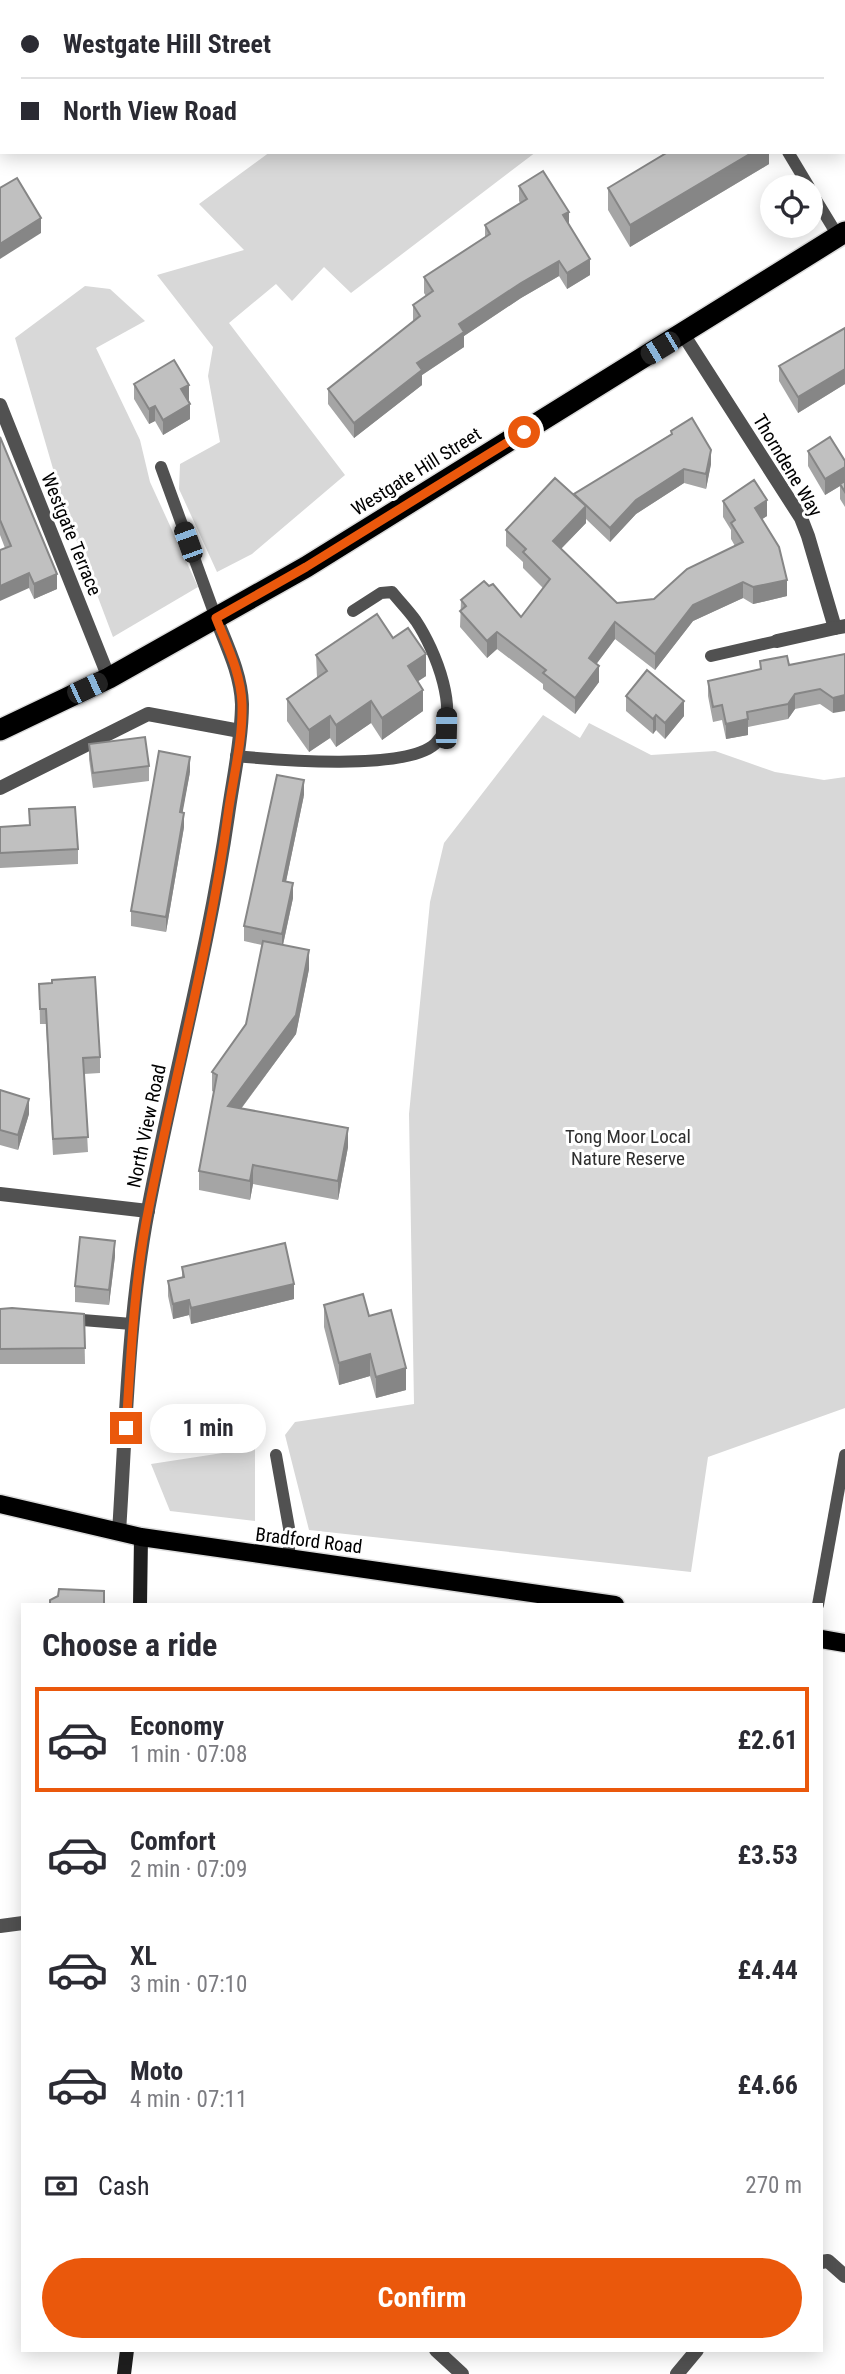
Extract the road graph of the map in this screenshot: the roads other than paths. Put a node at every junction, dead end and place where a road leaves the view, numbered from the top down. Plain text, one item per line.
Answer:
1 (789, 154) edge
2 (801, 175) edge
3 (823, 208) edge
4 (842, 234) edge
5 (683, 334) junction
6 (0, 405) edge
7 (161, 467) dead end
8 (354, 611) dead end
9 (216, 618) junction
10 (840, 627) edge
11 (777, 641) joint
12 (711, 656) dead end
13 (109, 678) junction
14 (0, 730) edge
15 (240, 731) junction
16 (236, 756) junction
17 (0, 788) edge
18 (0, 1194) edge
19 (148, 1211) junction
20 (53, 1318) edge
21 (132, 1324) junction
22 (276, 1455) dead end
23 (845, 1455) edge
24 (0, 1504) edge
25 (119, 1532) junction
26 (141, 1537) junction
27 (289, 1560) junction
28 (545, 1599) edge
29 (140, 1603) edge
30 (592, 1603) edge
31 (818, 1603) edge
32 (823, 1639) edge
33 (845, 1643) edge
34 (21, 1923) edge
35 (0, 1926) edge
36 (823, 2262) edge
37 (845, 2276) edge
38 (127, 2352) edge
39 (438, 2352) edge
40 (695, 2352) edge
41 (124, 2374) edge
42 (462, 2374) edge
43 (677, 2374) edge

1 - 2 lane
3 - 4 lane
4 - 5 highway, Westgate Hill Street
5 - 9 highway, Westgate Hill Street
5 - 10 street, Thorndene Way
6 - 13 street, Westgate Terrace
7 - 9 lane
8 - 16 lane
9 - 13 highway, Westgate Hill Street
9 - 15 street, North View Road
10 - 11 street, Thorndene Way
11 - 12 lane
13 - 14 highway, Westgate Hill Street
15 - 16 street, North View Road
15 - 17 street
16 - 19 street, North View Road
18 - 19 street
19 - 21 street, North View Road
20 - 21 lane
21 - 25 street, North View Road
22 - 27 lane
23 - 31 lane
24 - 25 main road, Bradford Road
25 - 26 main road, Bradford Road
26 - 27 main road, Bradford Road
26 - 29 street
27 - 28 main road, Bradford Road
28 - 30 main road, Bradford Road
32 - 33 main road
34 - 35 street
36 - 37 street
38 - 41 street
39 - 42 street
40 - 43 street

